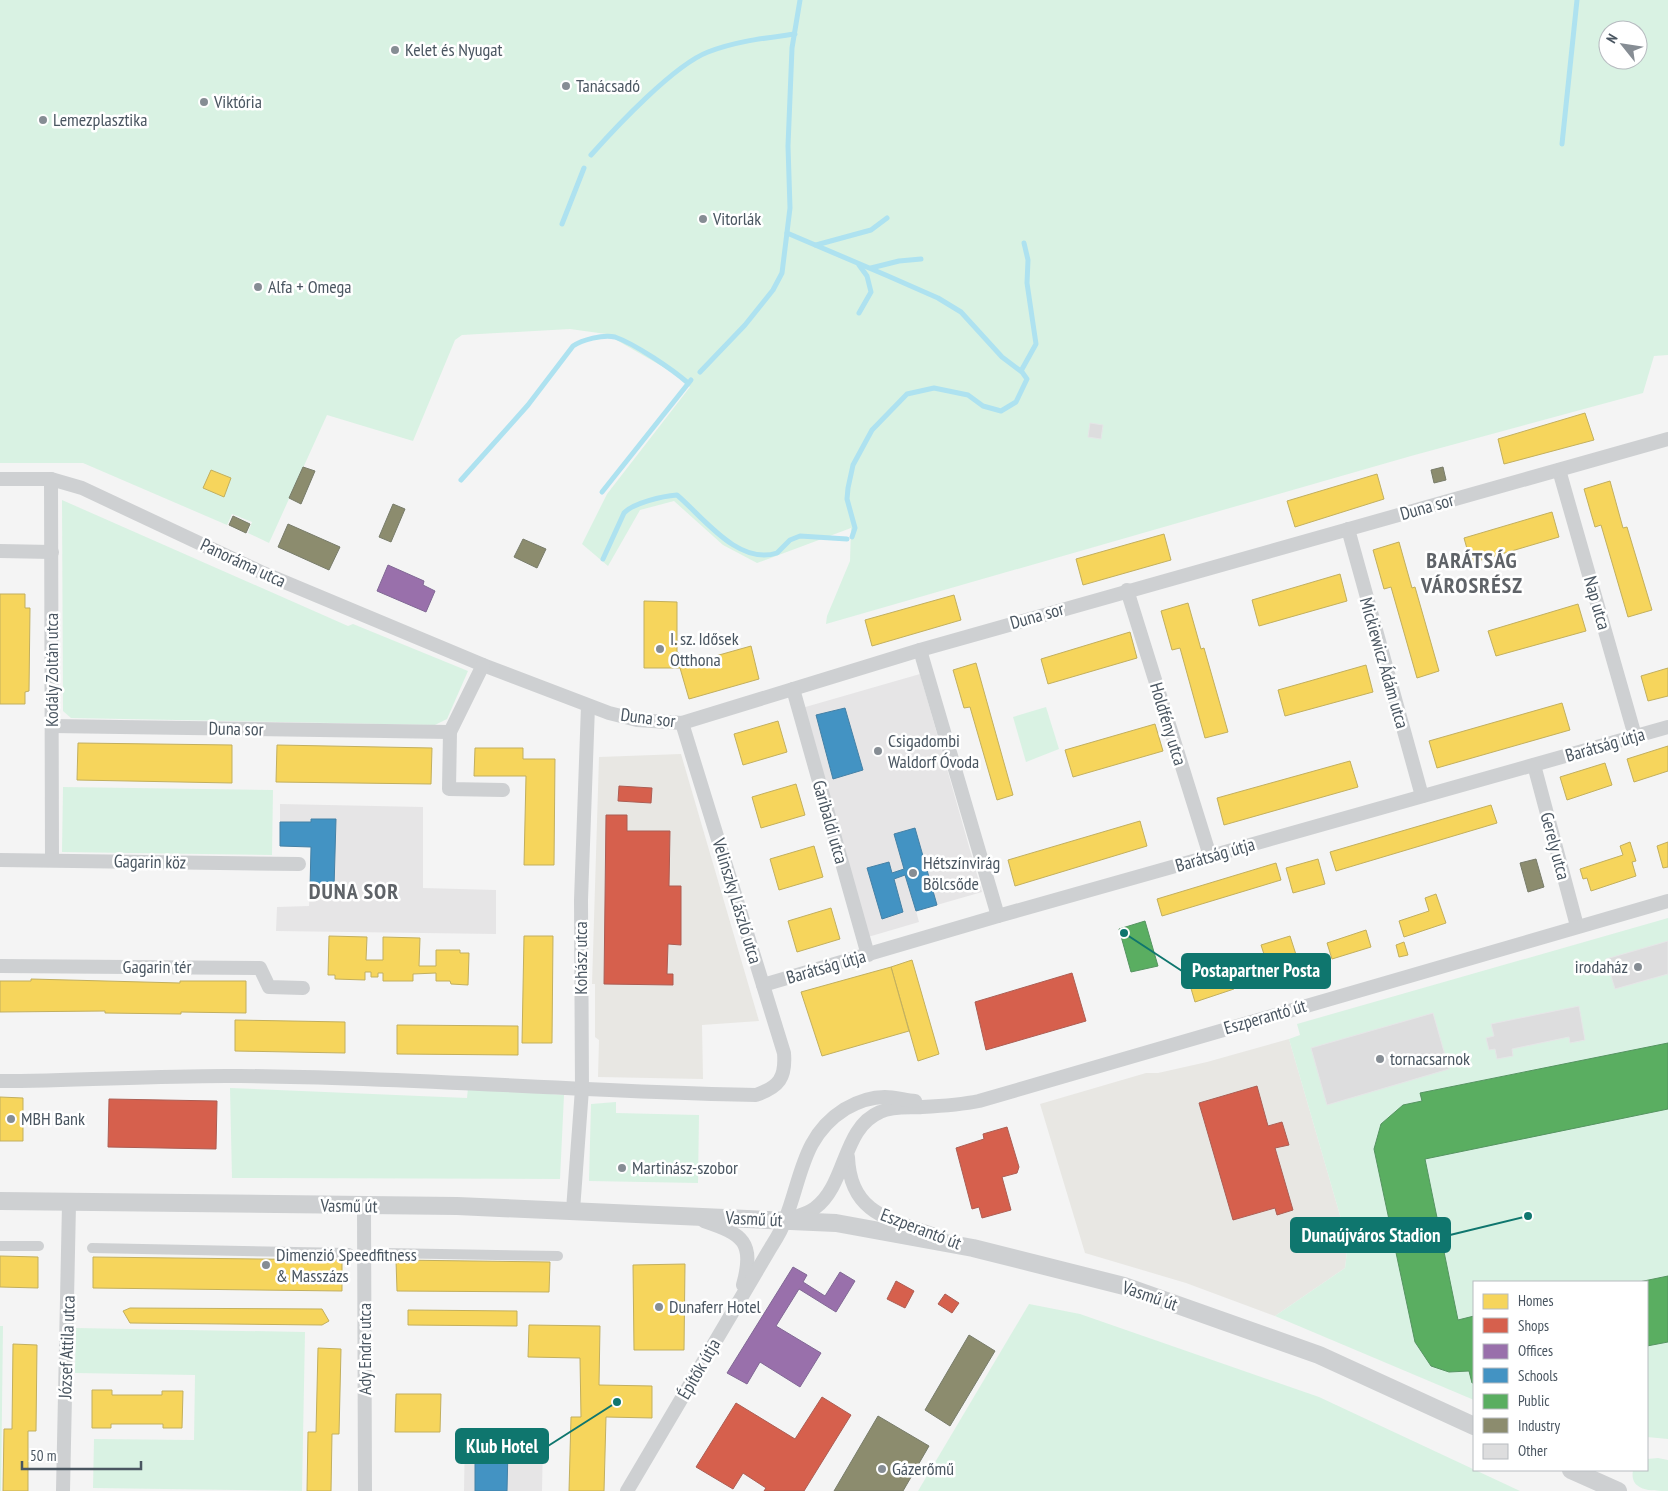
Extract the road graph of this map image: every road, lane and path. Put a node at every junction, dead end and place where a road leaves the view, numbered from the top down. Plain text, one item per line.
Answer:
1 (1668, 439) edge
2 (1559, 470) junction
3 (0, 479) edge
4 (51, 479) junction
5 (1348, 529) junction
6 (0, 551) edge
7 (52, 552) junction
8 (1128, 590) junction
9 (920, 650) junction
10 (483, 665) junction
11 (793, 689) junction
12 (588, 706) junction
13 (682, 723) junction
14 (52, 726) junction
15 (1668, 727) edge
16 (450, 732) junction
17 (1635, 736) junction
18 (1534, 765) junction
19 (503, 790) dead end
20 (1422, 796) junction
21 (1210, 856) junction
22 (0, 860) edge
23 (52, 860) junction
24 (299, 864) dead end
25 (1668, 901) edge
26 (998, 916) junction
27 (1577, 926) junction
28 (868, 955) junction
29 (0, 966) edge
30 (763, 985) junction
31 (303, 988) dead end
32 (0, 1081) edge
33 (582, 1089) junction
34 (948, 1106) junction
35 (848, 1155) junction
36 (0, 1201) edge
37 (69, 1204) junction
38 (364, 1207) junction
39 (573, 1210) junction
40 (691, 1216) junction
41 (785, 1220) junction
42 (0, 1246) edge
43 (39, 1246) dead end
44 (92, 1248) dead end
45 (972, 1248) junction
46 (349, 1253) dead end
47 (384, 1254) dead end
48 (558, 1256) dead end
49 (739, 1302) junction
50 (1473, 1426) edge
51 (1573, 1471) edge
52 (62, 1491) edge
53 (365, 1491) edge
54 (627, 1491) edge
55 (1618, 1491) edge

1 - 2 street, Duna sor
2 - 5 street, Duna sor
2 - 17 street, Nap utca
3 - 4 street, Panoráma utca
4 - 7 street, Kodály Zoltán utca
4 - 10 street, Panoráma utca
5 - 8 street, Duna sor
5 - 20 street, Mickiewicz Ádám utca
6 - 7 street
7 - 14 street, Kodály Zoltán utca
8 - 9 street, Duna sor
8 - 21 street, Holdfény utca
9 - 11 street, Duna sor
9 - 26 street
10 - 12 street, Duna sor
10 - 16 street
11 - 13 street, Duna sor
11 - 28 street, Garibaldi utca
12 - 13 street, Duna sor
12 - 33 street, Kohász utca
13 - 30 street, Velinszky László utca
14 - 16 street, Duna sor
14 - 23 street, Kodály Zoltán utca
15 - 17 street, Barátság útja
16 - 19 street
17 - 18 street, Barátság útja
18 - 20 street, Barátság útja
18 - 27 street, Gerely utca
20 - 21 street, Barátság útja
21 - 26 street, Barátság útja
22 - 23 street, Gagarin köz
23 - 24 street, Gagarin köz
25 - 27 street, Eszperantó út
26 - 28 street, Barátság útja
27 - 34 street, Eszperantó út
28 - 30 street, Barátság útja
29 - 31 street, Gagarin tér
30 - 33 street, Velinszky László utca
32 - 33 street
33 - 39 street, Kohász utca
34 - 35 street, Eszperantó út
34 - 41 street, Eszperantó út
35 - 41 street, Eszperantó út
35 - 45 street, Eszperantó út
36 - 37 street, Vasmű út
37 - 38 street, Vasmű út
37 - 52 street, József Attila utca
38 - 39 street, Vasmű út
38 - 53 street, Ady Endre utca
39 - 40 street, Vasmű út
40 - 41 street, Vasmű út
40 - 49 street
41 - 45 street, Vasmű út
41 - 49 street, Építők útja
42 - 43 street
44 - 46 street
45 - 50 street, Vasmű út
47 - 48 street
49 - 54 street, Építők útja
51 - 55 street

